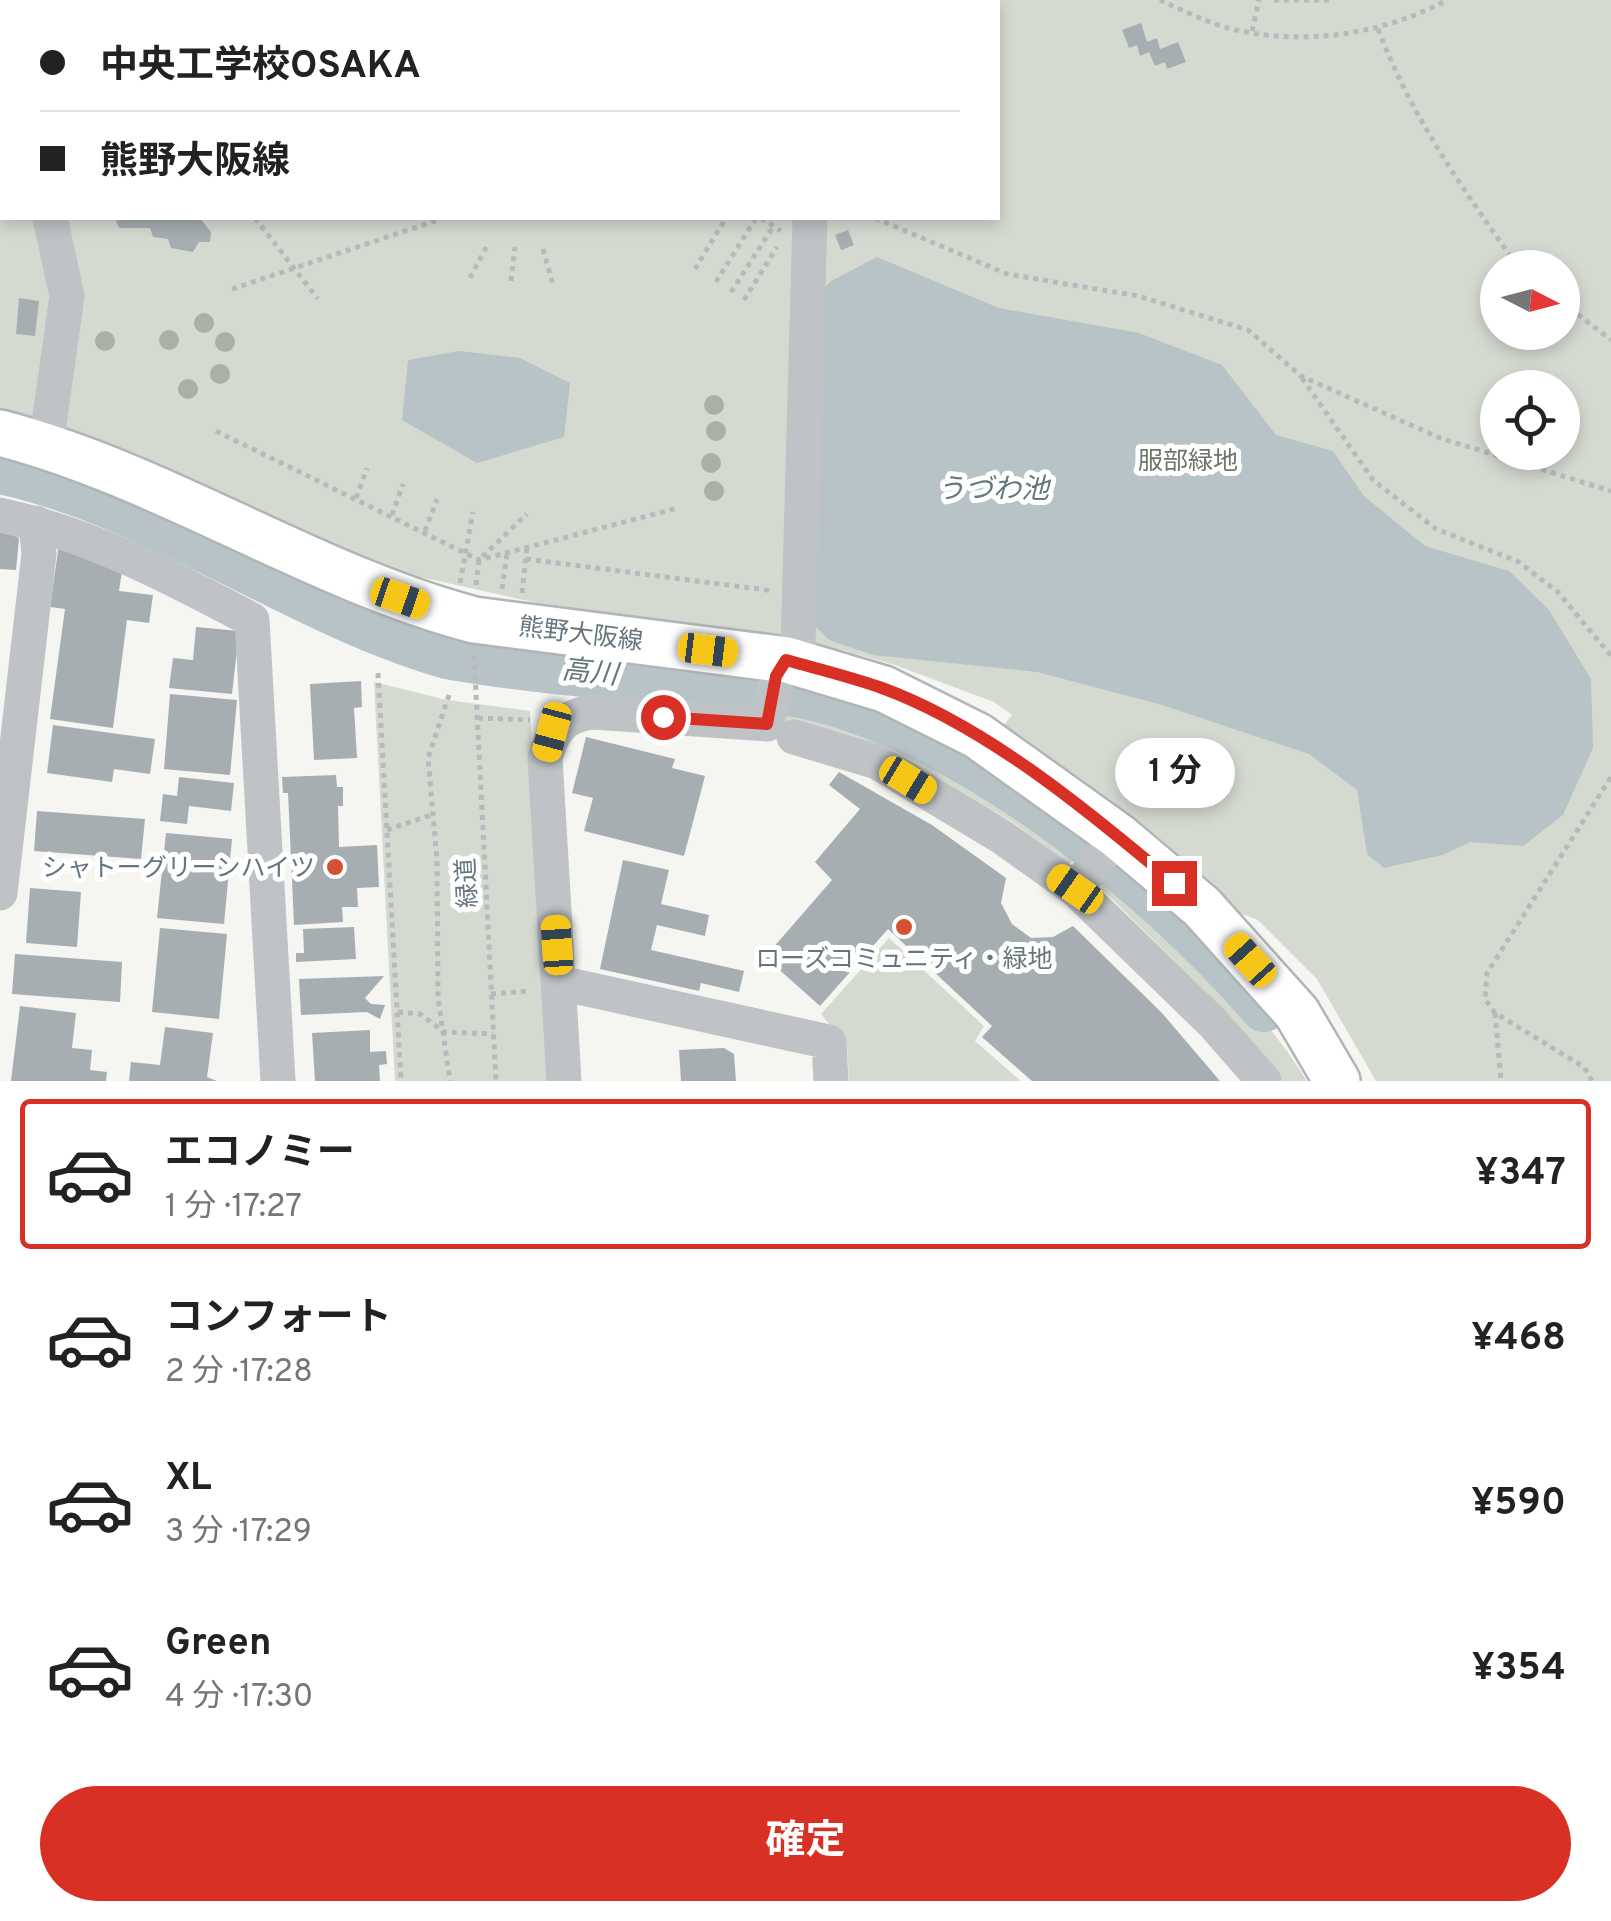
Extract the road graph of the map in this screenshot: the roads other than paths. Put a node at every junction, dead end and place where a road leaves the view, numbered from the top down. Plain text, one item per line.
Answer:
1 (50, 220) edge
2 (792, 224) edge
3 (0, 433) edge
4 (46, 445) junction
5 (0, 514) edge
6 (36, 522) junction
7 (778, 680) junction
8 (794, 737) dead end
9 (1118, 836) junction
10 (1075, 889) junction
11 (0, 893) edge
12 (560, 983) junction
13 (278, 1081) edge
14 (564, 1081) edge
15 (832, 1081) edge
16 (1264, 1081) edge
17 (1337, 1081) edge

1 - 4 street
2 - 7 street
3 - 4 main road, 熊野大阪線
4 - 7 main road, 熊野大阪線
5 - 6 street
6 - 11 street
6 - 13 street
7 - 9 main road, 熊野大阪線
7 - 12 street
8 - 10 street
9 - 10 street
9 - 17 main road, 熊野大阪線
10 - 16 street
12 - 14 street
12 - 15 street

